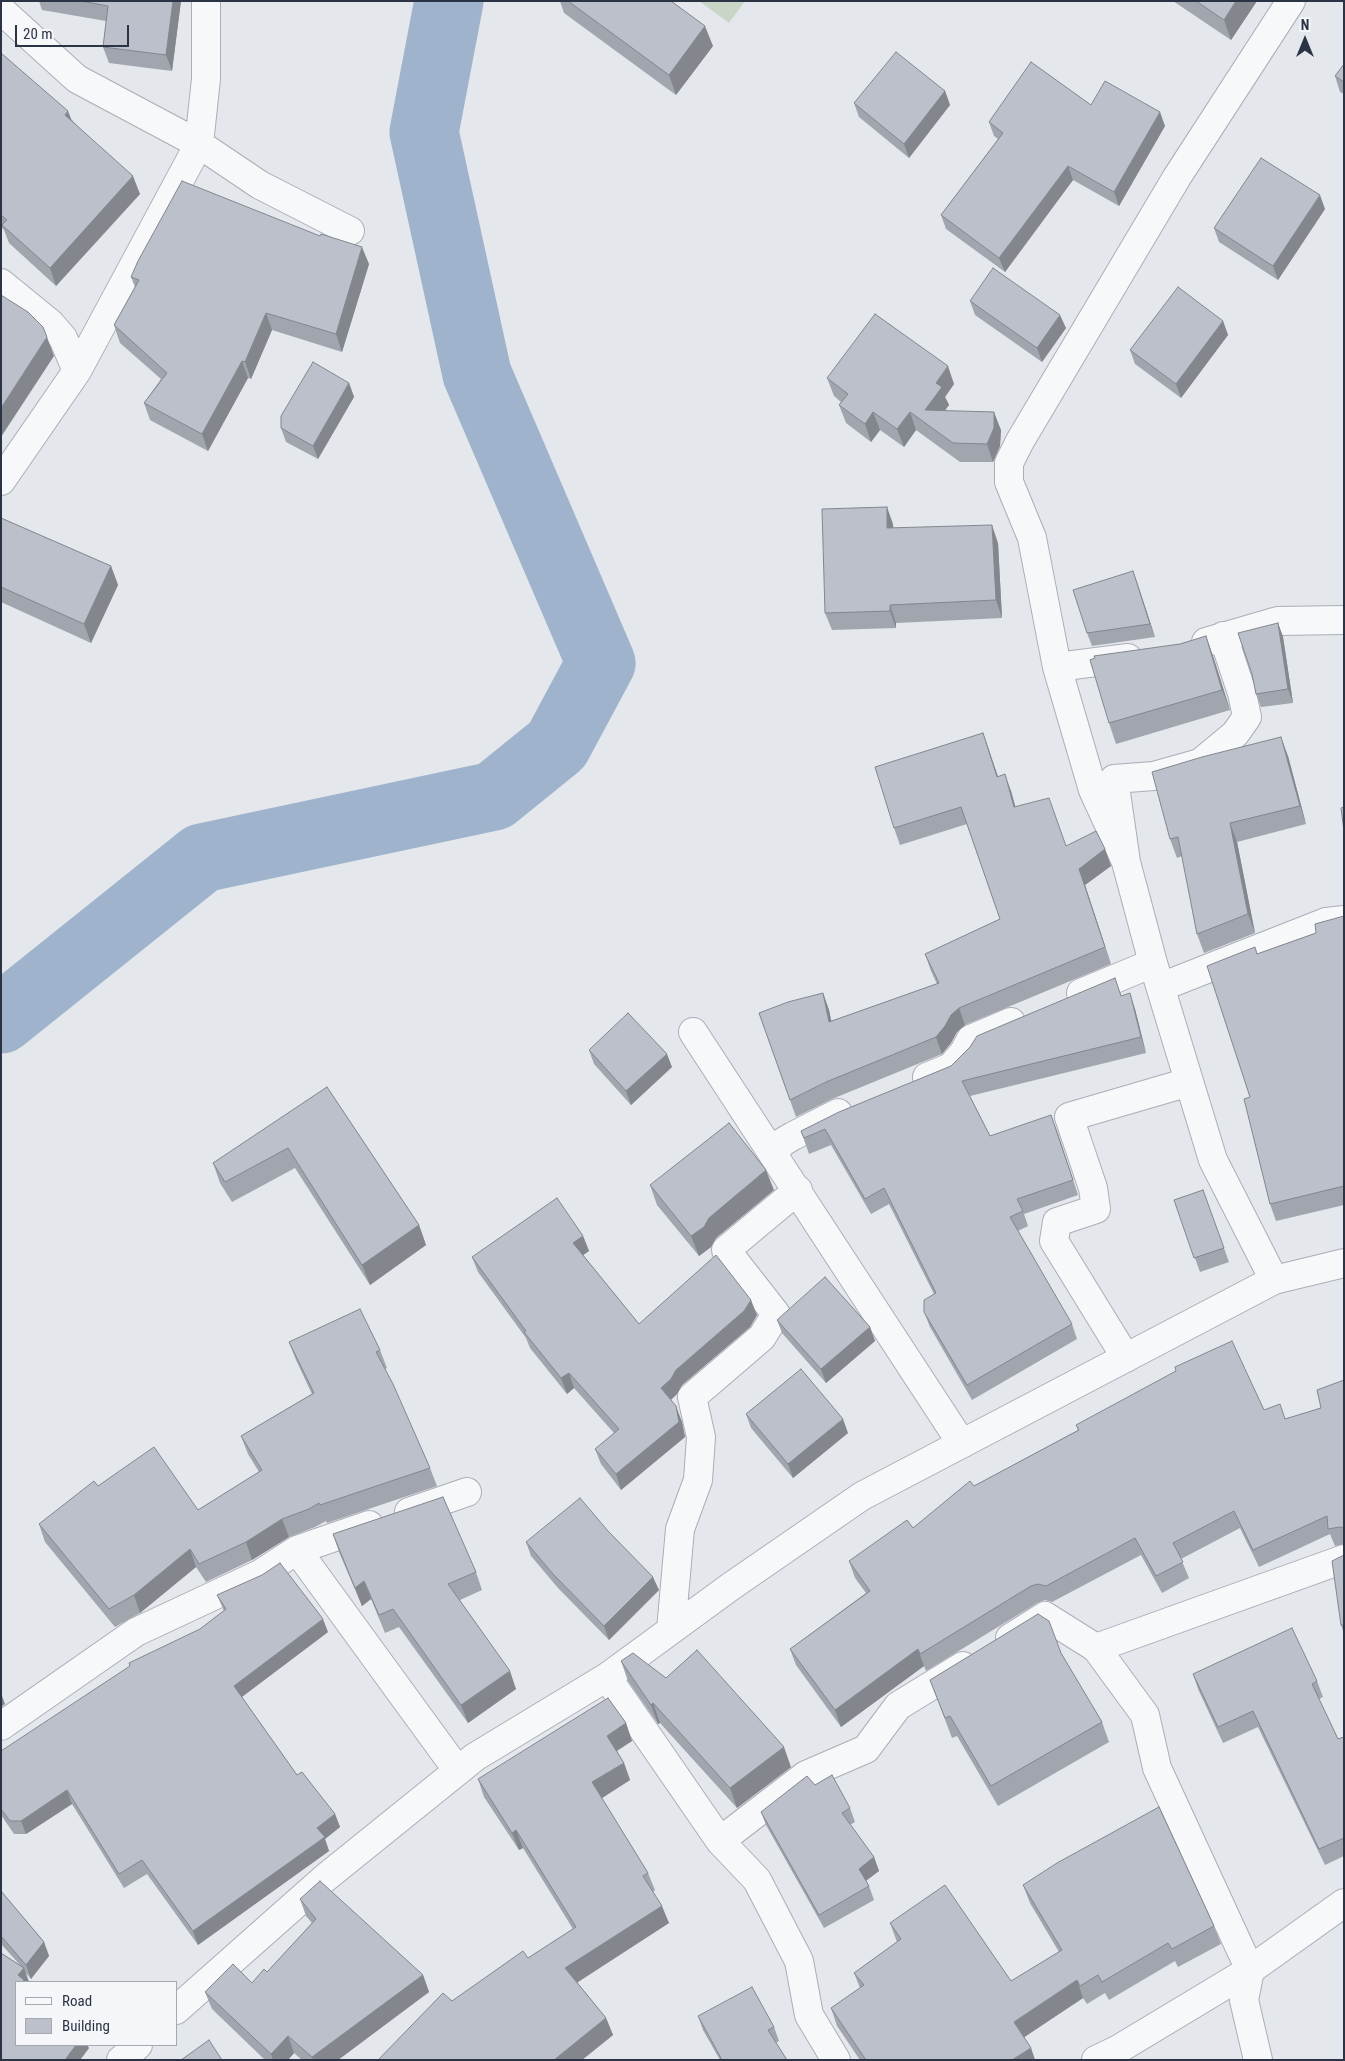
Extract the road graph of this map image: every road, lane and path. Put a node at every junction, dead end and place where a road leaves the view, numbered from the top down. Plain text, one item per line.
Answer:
1 (206, 1) edge
2 (1291, 1) edge
3 (1, 10) edge
4 (199, 144) junction
5 (350, 231) dead end
6 (1, 283) edge
7 (77, 371) junction
8 (1, 481) edge
9 (1344, 620) edge
10 (1223, 636) junction
11 (1185, 649) edge
12 (1152, 655) edge
13 (1057, 667) junction
14 (1126, 862) junction
15 (1344, 920) edge
16 (1157, 975) junction
17 (1062, 1001) edge
18 (1034, 1012) edge
19 (693, 1032) dead end
20 (1190, 1082) junction
21 (906, 1084) edge
22 (864, 1102) edge
23 (774, 1155) junction
24 (798, 1190) junction
25 (1344, 1263) edge
26 (1274, 1280) junction
27 (1126, 1358) junction
28 (962, 1444) junction
29 (467, 1492) dead end
30 (297, 1550) junction
31 (1344, 1559) edge
32 (671, 1630) junction
33 (1096, 1648) junction
34 (607, 1677) junction
35 (1, 1726) edge
36 (458, 1771) junction
37 (720, 1841) junction
38 (1344, 1903) edge
39 (1250, 1970) junction
40 (178, 2008) edge
41 (137, 2046) edge
42 (1114, 2056) edge
43 (121, 2060) edge
44 (836, 2060) edge
45 (1258, 2060) edge

1 - 4 street
2 - 13 street
3 - 4 street
4 - 5 street
4 - 7 street
6 - 7 street
7 - 8 street
9 - 10 street
10 - 11 street
10 - 14 street
12 - 13 street
13 - 14 street
14 - 16 street
15 - 16 street
16 - 17 street
16 - 20 street
18 - 21 street
19 - 23 street
20 - 26 street
20 - 27 street
22 - 23 street
23 - 24 street
24 - 28 street
24 - 32 street
25 - 26 street
26 - 27 street
27 - 28 street
28 - 32 street
29 - 30 street
30 - 35 street
30 - 36 street
31 - 33 street
32 - 34 street
33 - 37 street
33 - 39 street
34 - 36 street
34 - 37 street
36 - 40 street
37 - 44 street
38 - 39 street
39 - 42 street
39 - 45 street
41 - 43 street

